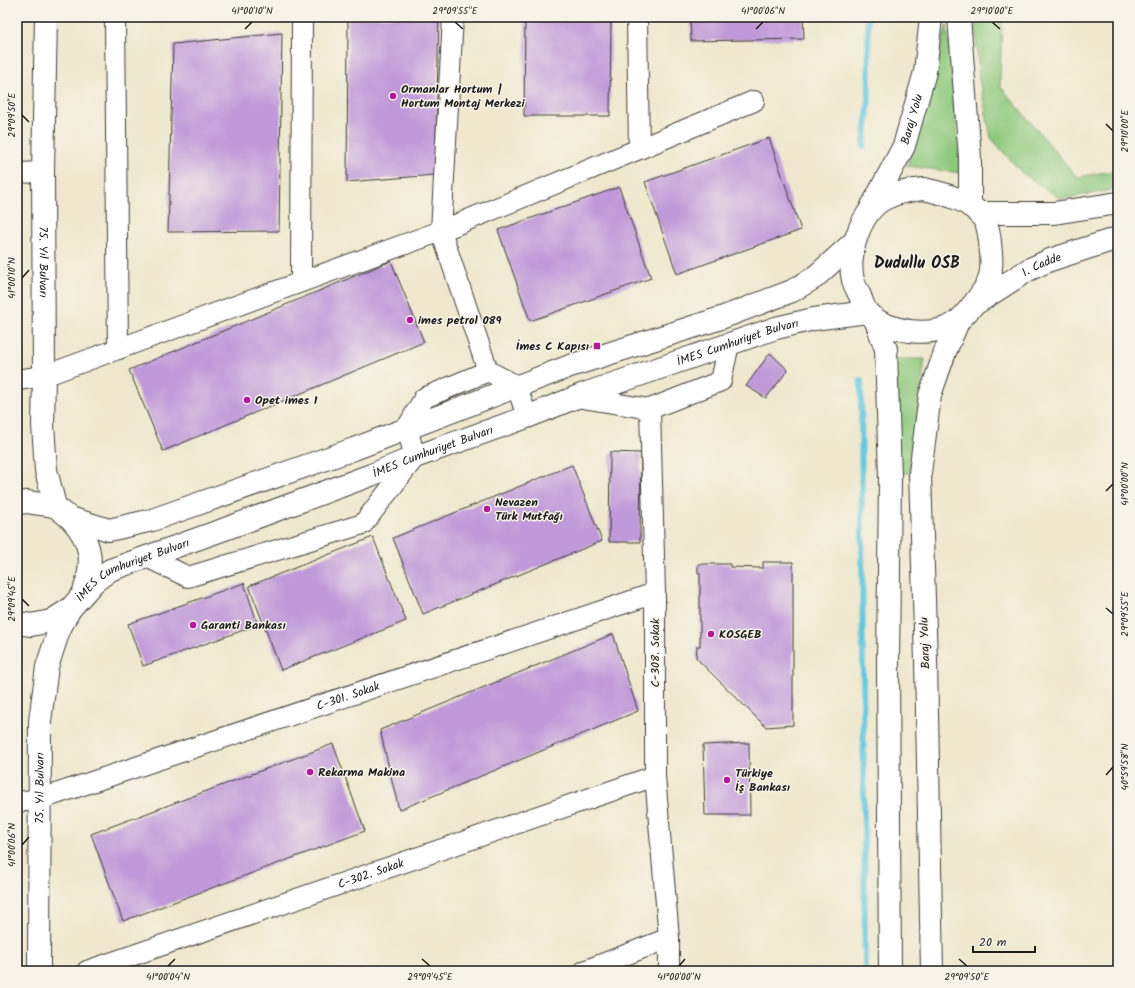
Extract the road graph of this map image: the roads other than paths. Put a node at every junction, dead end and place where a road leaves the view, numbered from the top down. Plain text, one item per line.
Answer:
1 (46, 17) edge
2 (114, 17) edge
3 (302, 17) edge
4 (453, 17) edge
5 (637, 17) edge
6 (931, 17) edge
7 (959, 17) edge
8 (754, 101) dead end
9 (639, 150) junction
10 (43, 172) junction
11 (17, 173) edge
12 (1118, 203) edge
13 (974, 210) junction
14 (868, 214) junction
15 (441, 231) junction
16 (1118, 238) edge
17 (855, 241) junction
18 (301, 282) junction
19 (965, 314) junction
20 (871, 315) junction
21 (722, 318) junction
22 (730, 344) junction
23 (118, 349) junction
24 (488, 371) junction
25 (44, 376) junction
26 (17, 380) edge
27 (517, 386) junction
28 (576, 398) junction
29 (650, 409) junction
30 (527, 416) junction
31 (407, 428) junction
32 (415, 457) junction
33 (17, 504) edge
34 (63, 512) junction
35 (148, 557) junction
36 (655, 592) junction
37 (76, 602) junction
38 (17, 623) edge
39 (655, 776) junction
40 (41, 798) junction
41 (17, 802) edge
42 (669, 938) junction
43 (39, 971) edge
44 (87, 971) edge
45 (584, 971) edge
46 (669, 971) edge
47 (890, 971) edge
48 (932, 971) edge

1 - 10 street, 75. Yıl Bulvarı
2 - 23 street
3 - 18 street
4 - 15 street
5 - 9 street
6 - 14 street, Baraj Yolu
7 - 13 street
8 - 9 street
9 - 15 street
10 - 11 street
10 - 25 street, 75. Yıl Bulvarı
12 - 13 street
13 - 14 street
13 - 19 street
14 - 17 street
15 - 18 street
15 - 24 street
16 - 19 street, 1. Cadde
17 - 20 street
17 - 21 street
18 - 23 street
19 - 20 street
19 - 48 street, Baraj Yolu
20 - 22 street, İMES Cumhuriyet Bulvarı
20 - 47 street
21 - 22 street
21 - 27 street
22 - 28 street, İMES Cumhuriyet Bulvarı
22 - 29 street
23 - 25 street
24 - 27 street
24 - 31 street
25 - 26 street
25 - 34 street, 75. Yıl Bulvarı
27 - 30 street
27 - 31 street
28 - 29 street
28 - 30 street, İMES Cumhuriyet Bulvarı
29 - 36 street, C-308. Sokak
30 - 32 street, İMES Cumhuriyet Bulvarı
31 - 32 street
31 - 34 street
32 - 35 street, İMES Cumhuriyet Bulvarı
32 - 35 street
33 - 34 street
34 - 37 street
35 - 37 street, İMES Cumhuriyet Bulvarı
36 - 39 street, C-308. Sokak
36 - 40 street, C-301. Sokak
37 - 38 street, İMES Cumhuriyet Bulvarı
37 - 40 street, 75. Yıl Bulvarı
39 - 42 street, C-308. Sokak
39 - 44 street, C-302. Sokak
40 - 41 street, C-301. Sokak
40 - 43 street, 75. Yıl Bulvarı
42 - 45 street
42 - 46 street, C-308. Sokak

